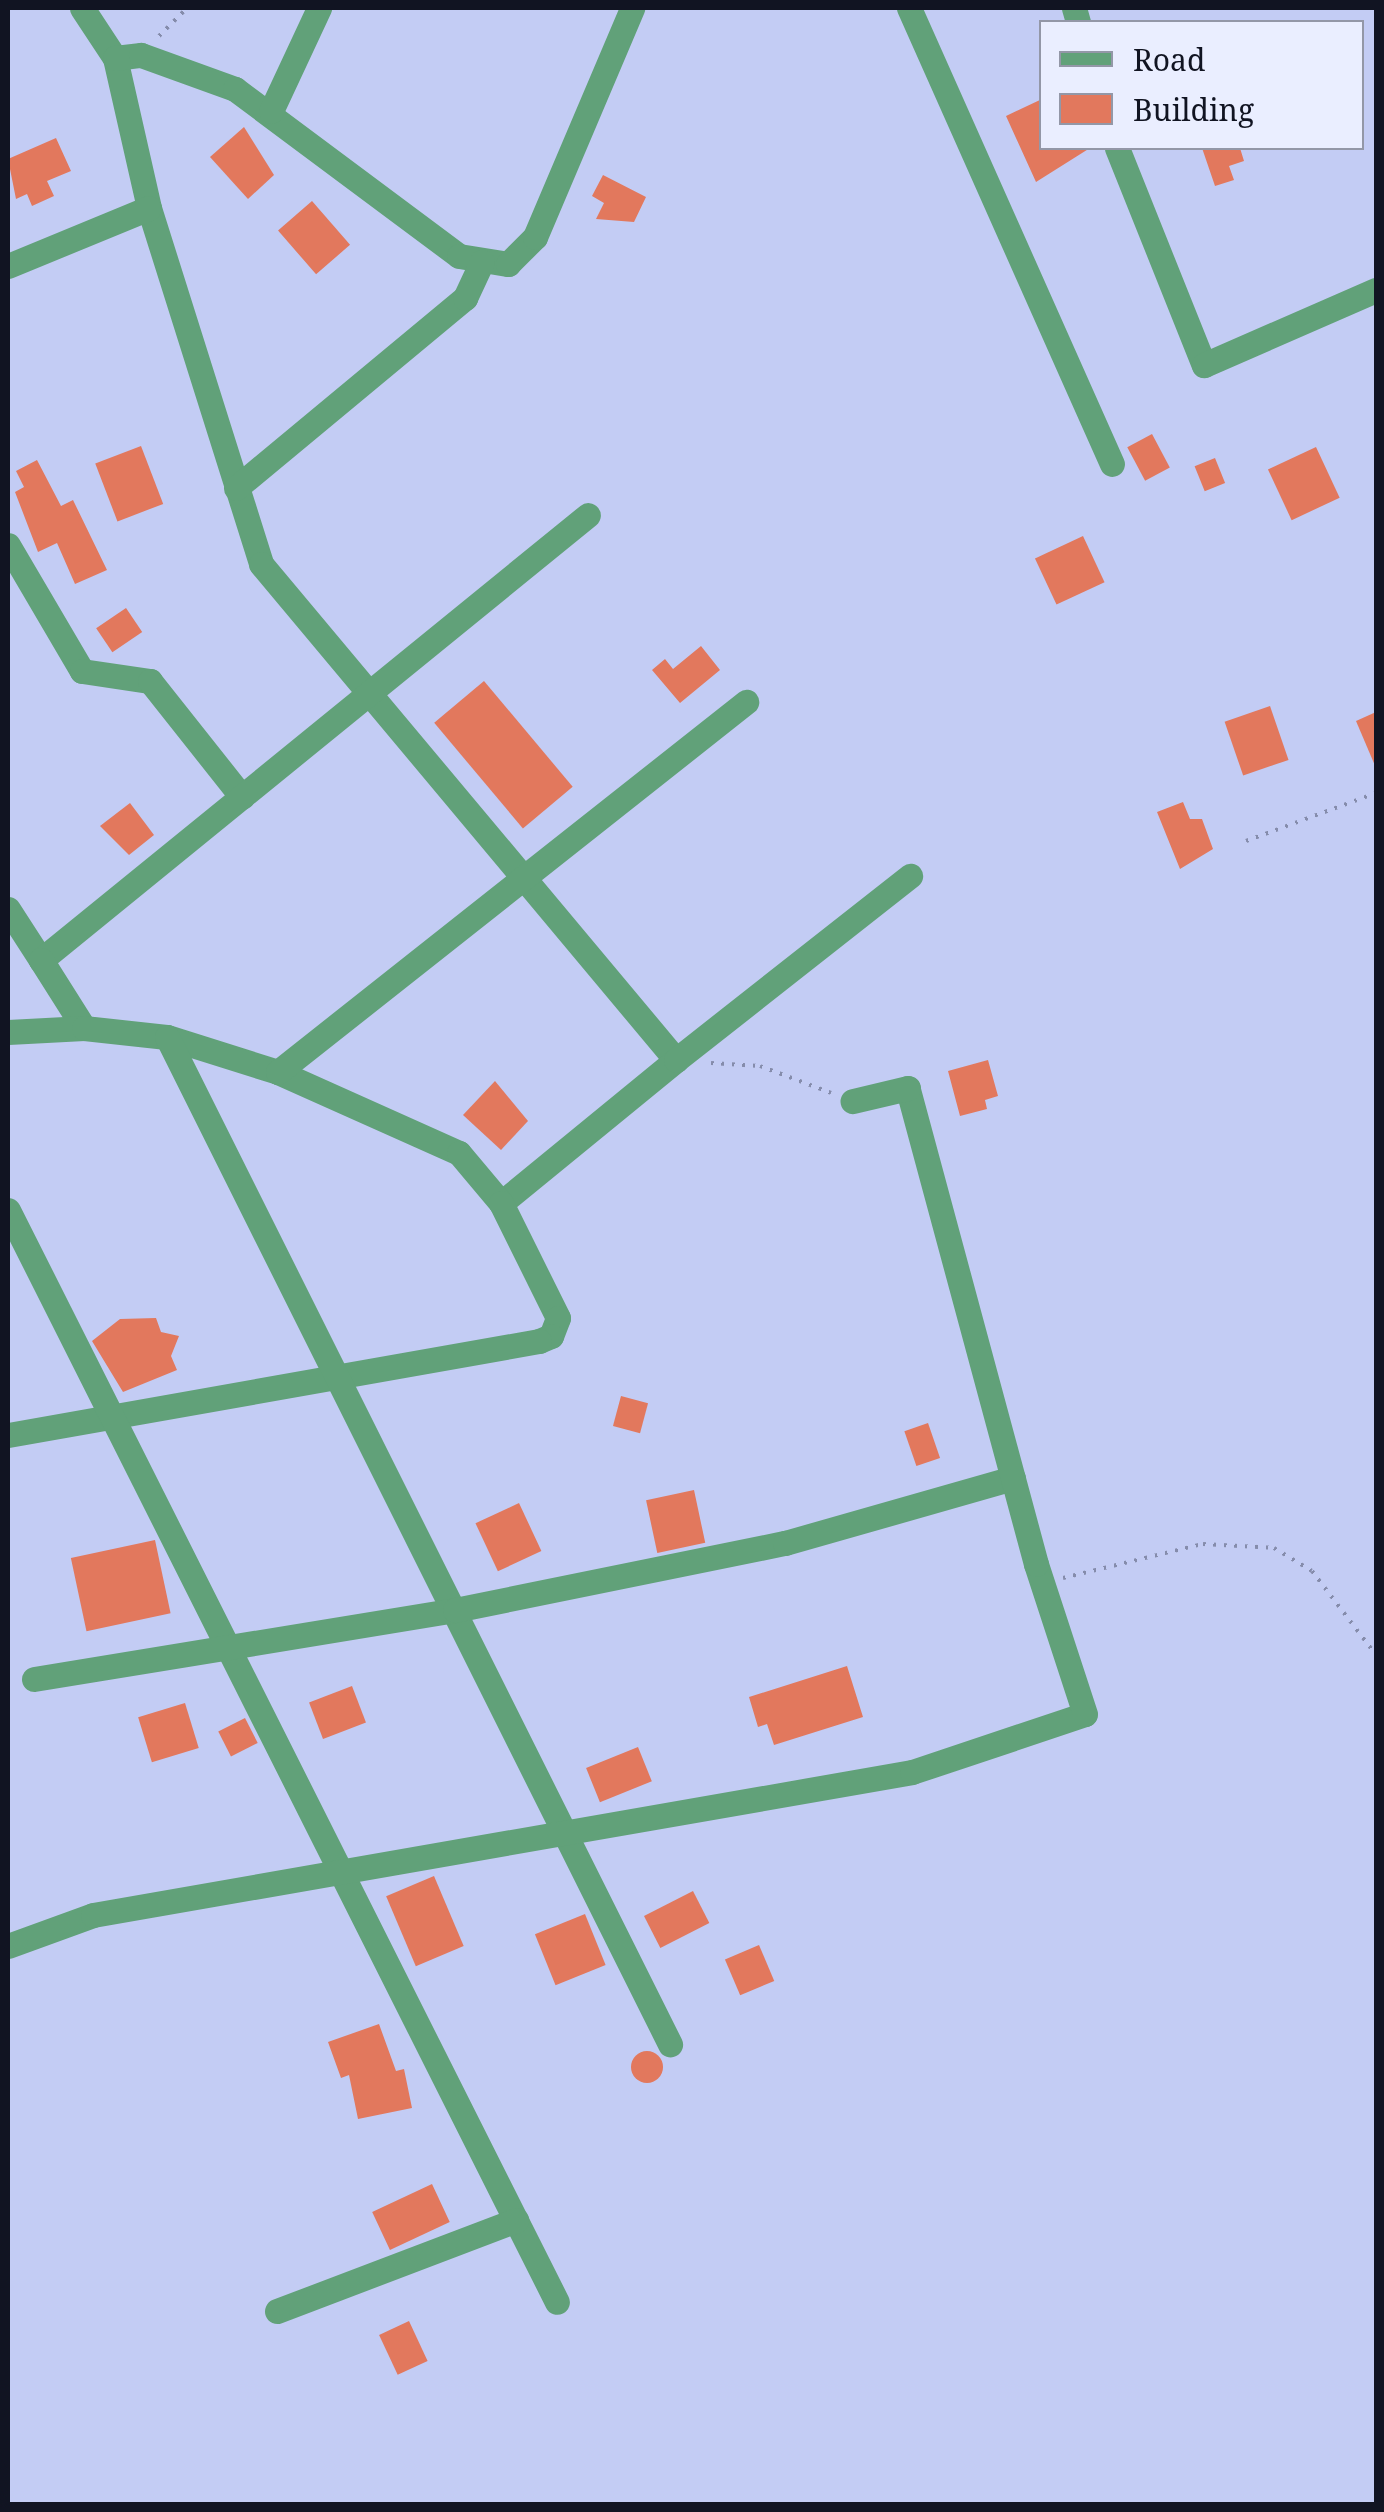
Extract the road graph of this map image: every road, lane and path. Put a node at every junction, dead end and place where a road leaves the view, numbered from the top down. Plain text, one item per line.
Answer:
1 (82, 8) edge
2 (187, 8) edge
3 (319, 8) edge
4 (632, 8) edge
5 (909, 8) edge
6 (142, 55) junction
7 (115, 58) junction
8 (271, 111) junction
9 (1118, 150) edge
10 (149, 208) junction
11 (482, 262) junction
12 (8, 266) edge
13 (1376, 290) edge
14 (1112, 464) dead end
15 (236, 488) junction
16 (588, 515) dead end
17 (8, 545) edge
18 (366, 694) junction
19 (746, 702) dead end
20 (1376, 793) edge
21 (242, 798) junction
22 (1246, 841) dead end
23 (910, 876) dead end
24 (520, 877) junction
25 (8, 909) edge
26 (41, 960) junction
27 (84, 1028) junction
28 (8, 1032) edge
29 (167, 1037) junction
30 (676, 1060) junction
31 (278, 1072) junction
32 (853, 1101) joint
33 (500, 1203) junction
34 (8, 1210) edge
35 (339, 1379) junction
36 (114, 1418) junction
37 (8, 1435) edge
38 (1013, 1478) junction
39 (1036, 1564) junction
40 (455, 1610) junction
41 (232, 1649) junction
42 (1376, 1655) edge
43 (34, 1679) dead end
44 (566, 1835) junction
45 (340, 1874) junction
46 (8, 1946) edge
47 (670, 2044) dead end
48 (516, 2220) junction
49 (557, 2302) dead end
50 (277, 2311) dead end

1 - 7 street
2 - 6 path
3 - 8 street
4 - 11 street
5 - 14 street
6 - 7 street
6 - 8 street
7 - 10 street
8 - 11 street
9 - 13 street
10 - 12 street
10 - 15 street
11 - 15 street
15 - 18 street
16 - 18 street
17 - 21 street
18 - 21 street
18 - 24 street
19 - 24 street
20 - 22 path
21 - 26 street
23 - 30 street
24 - 30 street
24 - 31 street
25 - 26 street
26 - 27 street
27 - 28 street
27 - 29 street
29 - 31 street
29 - 35 street
30 - 32 path
30 - 33 street
31 - 33 street
32 - 38 street
33 - 35 street
34 - 36 street
35 - 36 street
35 - 40 street
36 - 37 street
36 - 41 street
38 - 39 street
38 - 40 street
39 - 42 path
39 - 44 street
40 - 41 street
40 - 44 street
41 - 43 street
41 - 45 street
44 - 45 street
44 - 47 street
45 - 46 street
45 - 48 street
48 - 49 street
48 - 50 street

